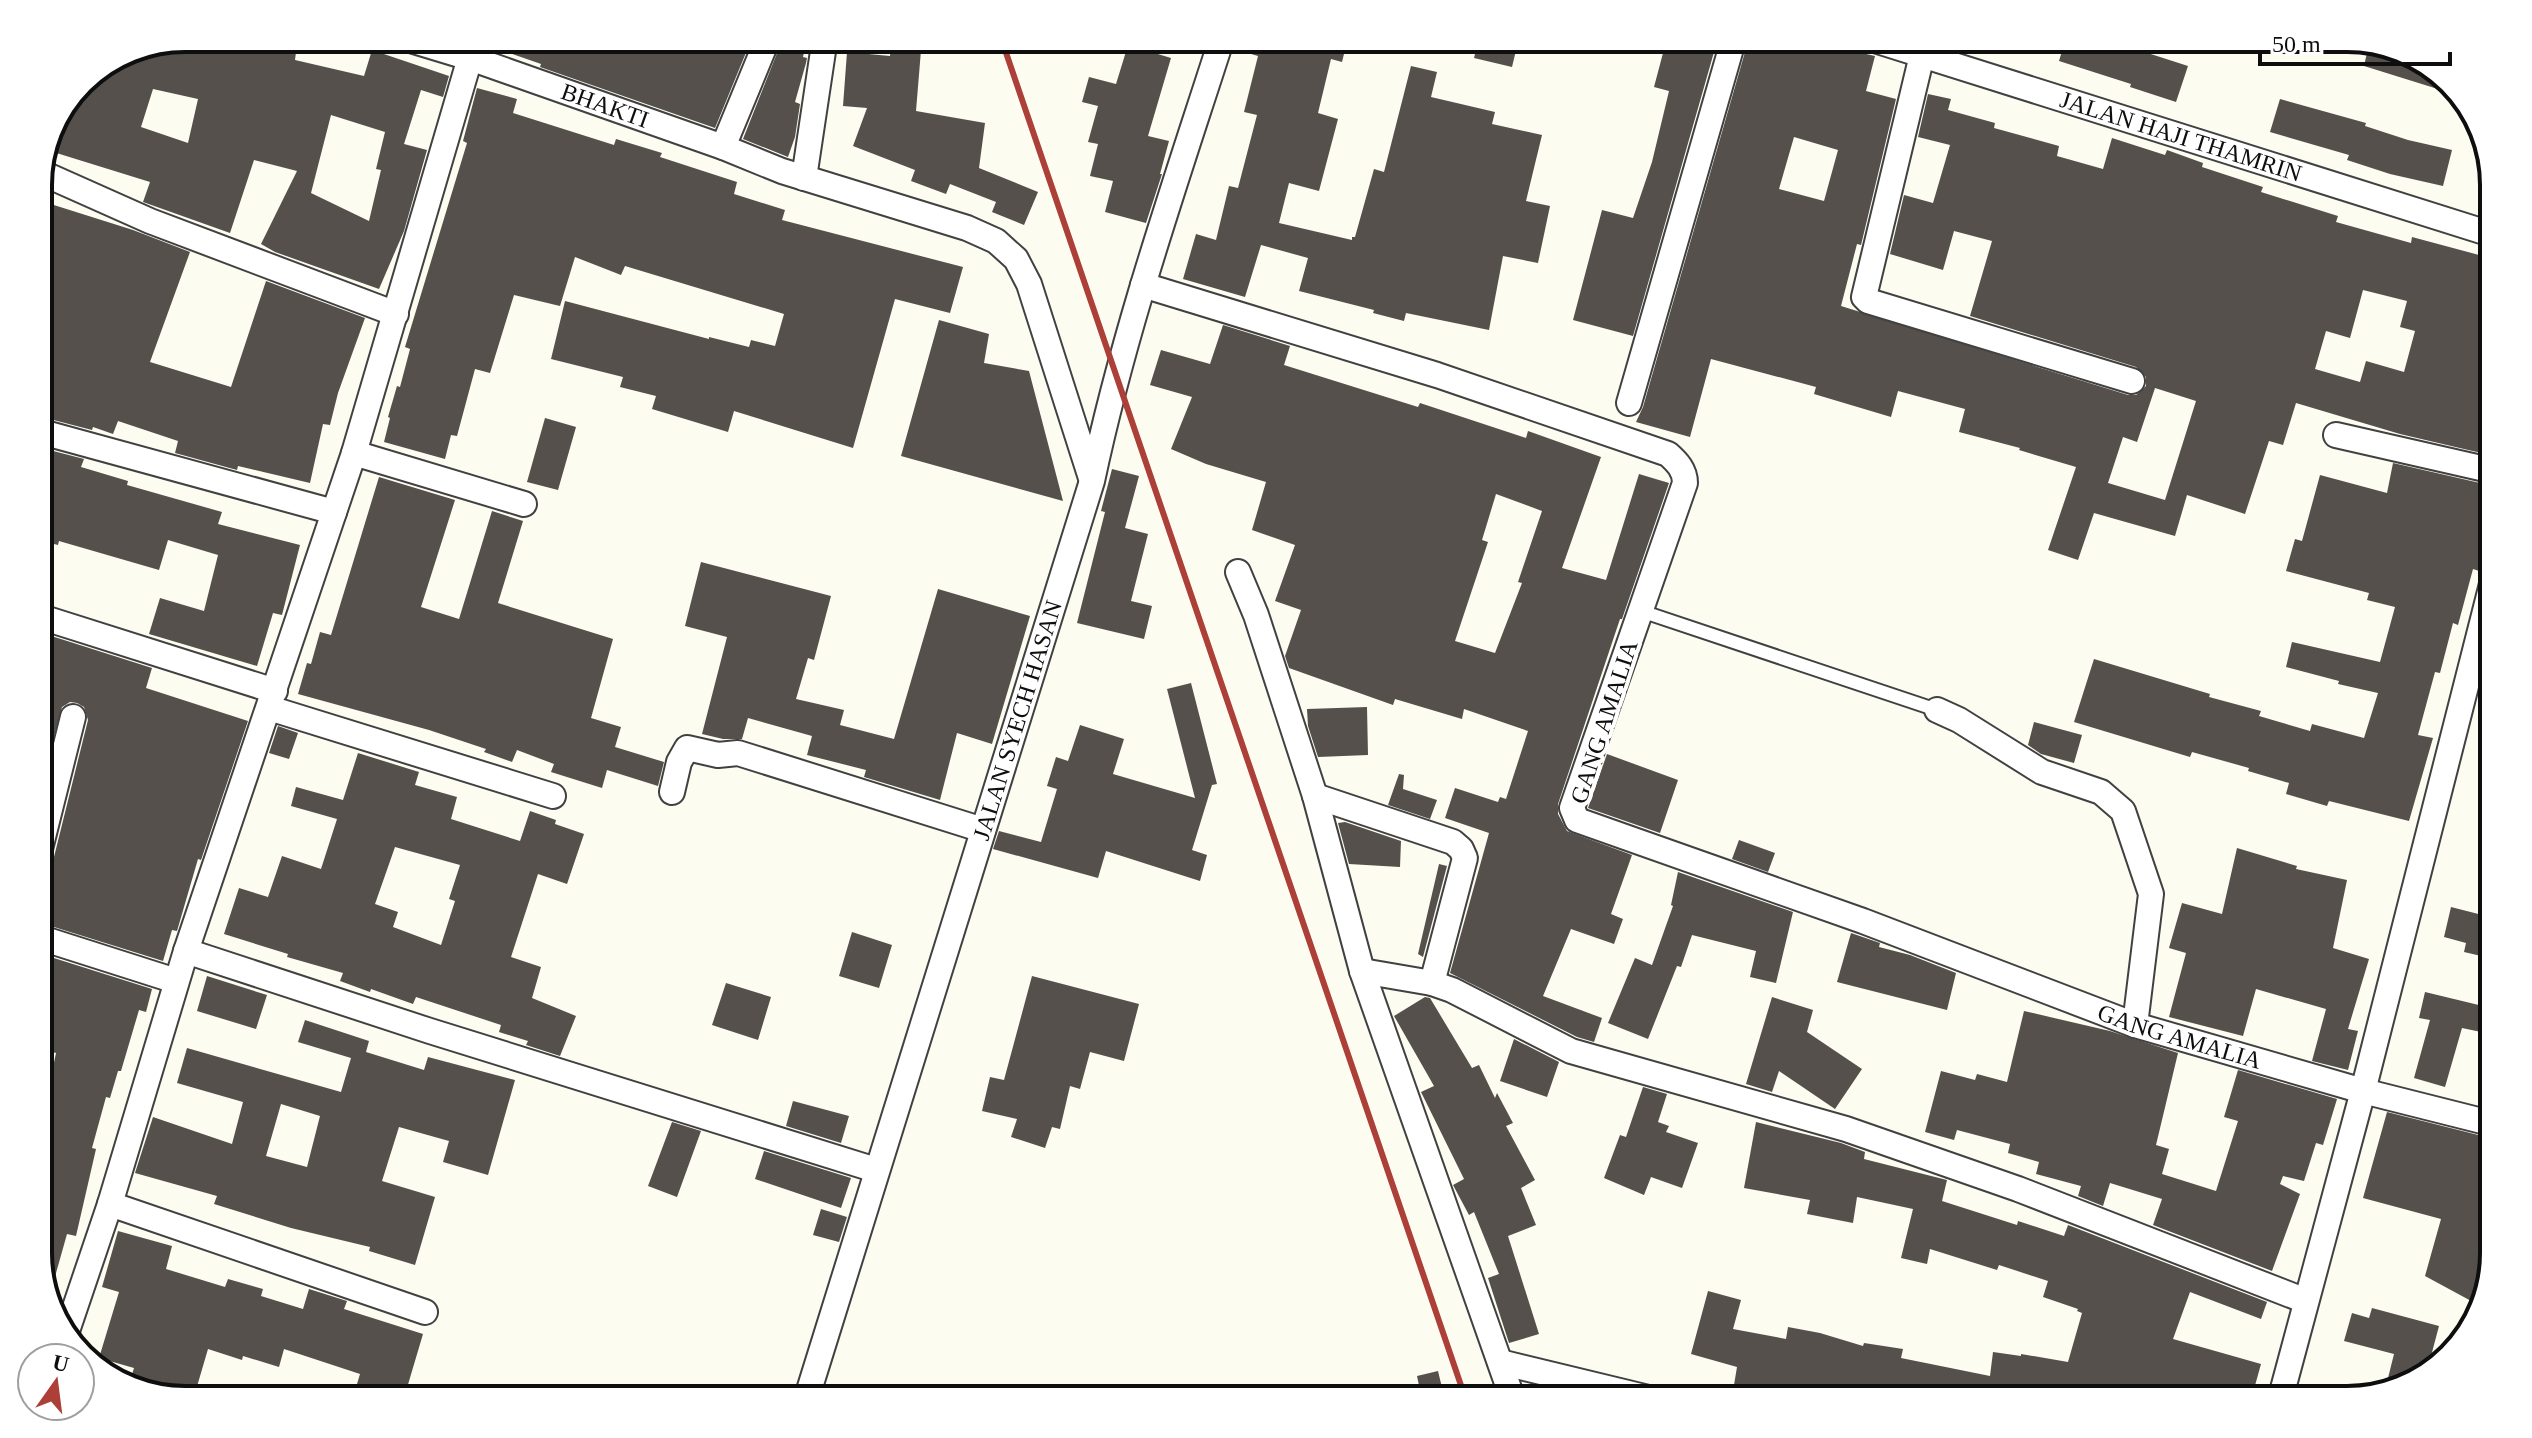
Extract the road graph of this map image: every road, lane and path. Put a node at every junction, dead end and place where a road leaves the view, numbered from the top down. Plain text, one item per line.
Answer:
1 (450, 52) edge
2 (762, 52) edge
3 (823, 52) edge
4 (1218, 52) edge
5 (1730, 52) edge
6 (1912, 52) edge
7 (1922, 55) junction
8 (470, 58) junction
9 (723, 147) junction
10 (52, 177) edge
11 (804, 178) junction
12 (2480, 231) edge
13 (1143, 285) junction
14 (396, 314) junction
15 (2132, 381) dead end
16 (1629, 403) dead end
17 (52, 435) edge
18 (2336, 435) dead end
19 (354, 453) junction
20 (2480, 468) edge
21 (1092, 481) junction
22 (524, 504) dead end
23 (334, 512) junction
24 (1238, 572) dead end
25 (1641, 611) junction
26 (52, 621) edge
27 (2480, 678) edge
28 (272, 700) junction
29 (1937, 710) joint
30 (73, 717) dead end
31 (672, 792) dead end
32 (553, 796) dead end
33 (1315, 796) junction
34 (52, 801) edge
35 (983, 830) junction
36 (52, 941) edge
37 (186, 951) junction
38 (1362, 971) junction
39 (176, 981) junction
40 (1432, 983) junction
41 (2135, 1025) junction
42 (2363, 1091) junction
43 (2480, 1120) edge
44 (876, 1170) junction
45 (110, 1204) junction
46 (2306, 1301) junction
47 (425, 1312) dead end
48 (71, 1320) edge
49 (1500, 1362) junction
50 (810, 1386) edge
51 (1508, 1386) edge
52 (1599, 1386) edge
53 (2284, 1386) edge

1 - 8 street, BHAKTI
2 - 9 street
3 - 11 street
4 - 13 street, JALAN SYECH HASAN
5 - 16 street
6 - 7 street, JALAN HAJI THAMRIN
7 - 12 street, JALAN HAJI THAMRIN
7 - 15 street
8 - 9 street, BHAKTI
8 - 14 street
9 - 11 street, BHAKTI
10 - 14 street
11 - 21 street, BHAKTI
13 - 21 street, JALAN SYECH HASAN
13 - 25 street, GANG AMALIA
14 - 19 street
17 - 23 street
18 - 20 street
19 - 22 street
19 - 23 street
21 - 35 street, JALAN SYECH HASAN
23 - 28 street
24 - 33 street
25 - 29 lane
25 - 41 street, GANG AMALIA
26 - 28 street
27 - 42 street
28 - 32 street
28 - 37 street
29 - 41 street
30 - 34 street
31 - 35 street
33 - 38 street
33 - 40 street
35 - 44 street, JALAN SYECH HASAN
36 - 39 street
37 - 39 street
37 - 44 street
38 - 40 street
38 - 49 street
39 - 45 street
40 - 46 street
41 - 42 street, GANG AMALIA
42 - 43 street, GANG AMALIA
42 - 46 street
44 - 50 street, JALAN SYECH HASAN
45 - 47 street
45 - 48 street
46 - 53 street
49 - 51 street
49 - 52 street

